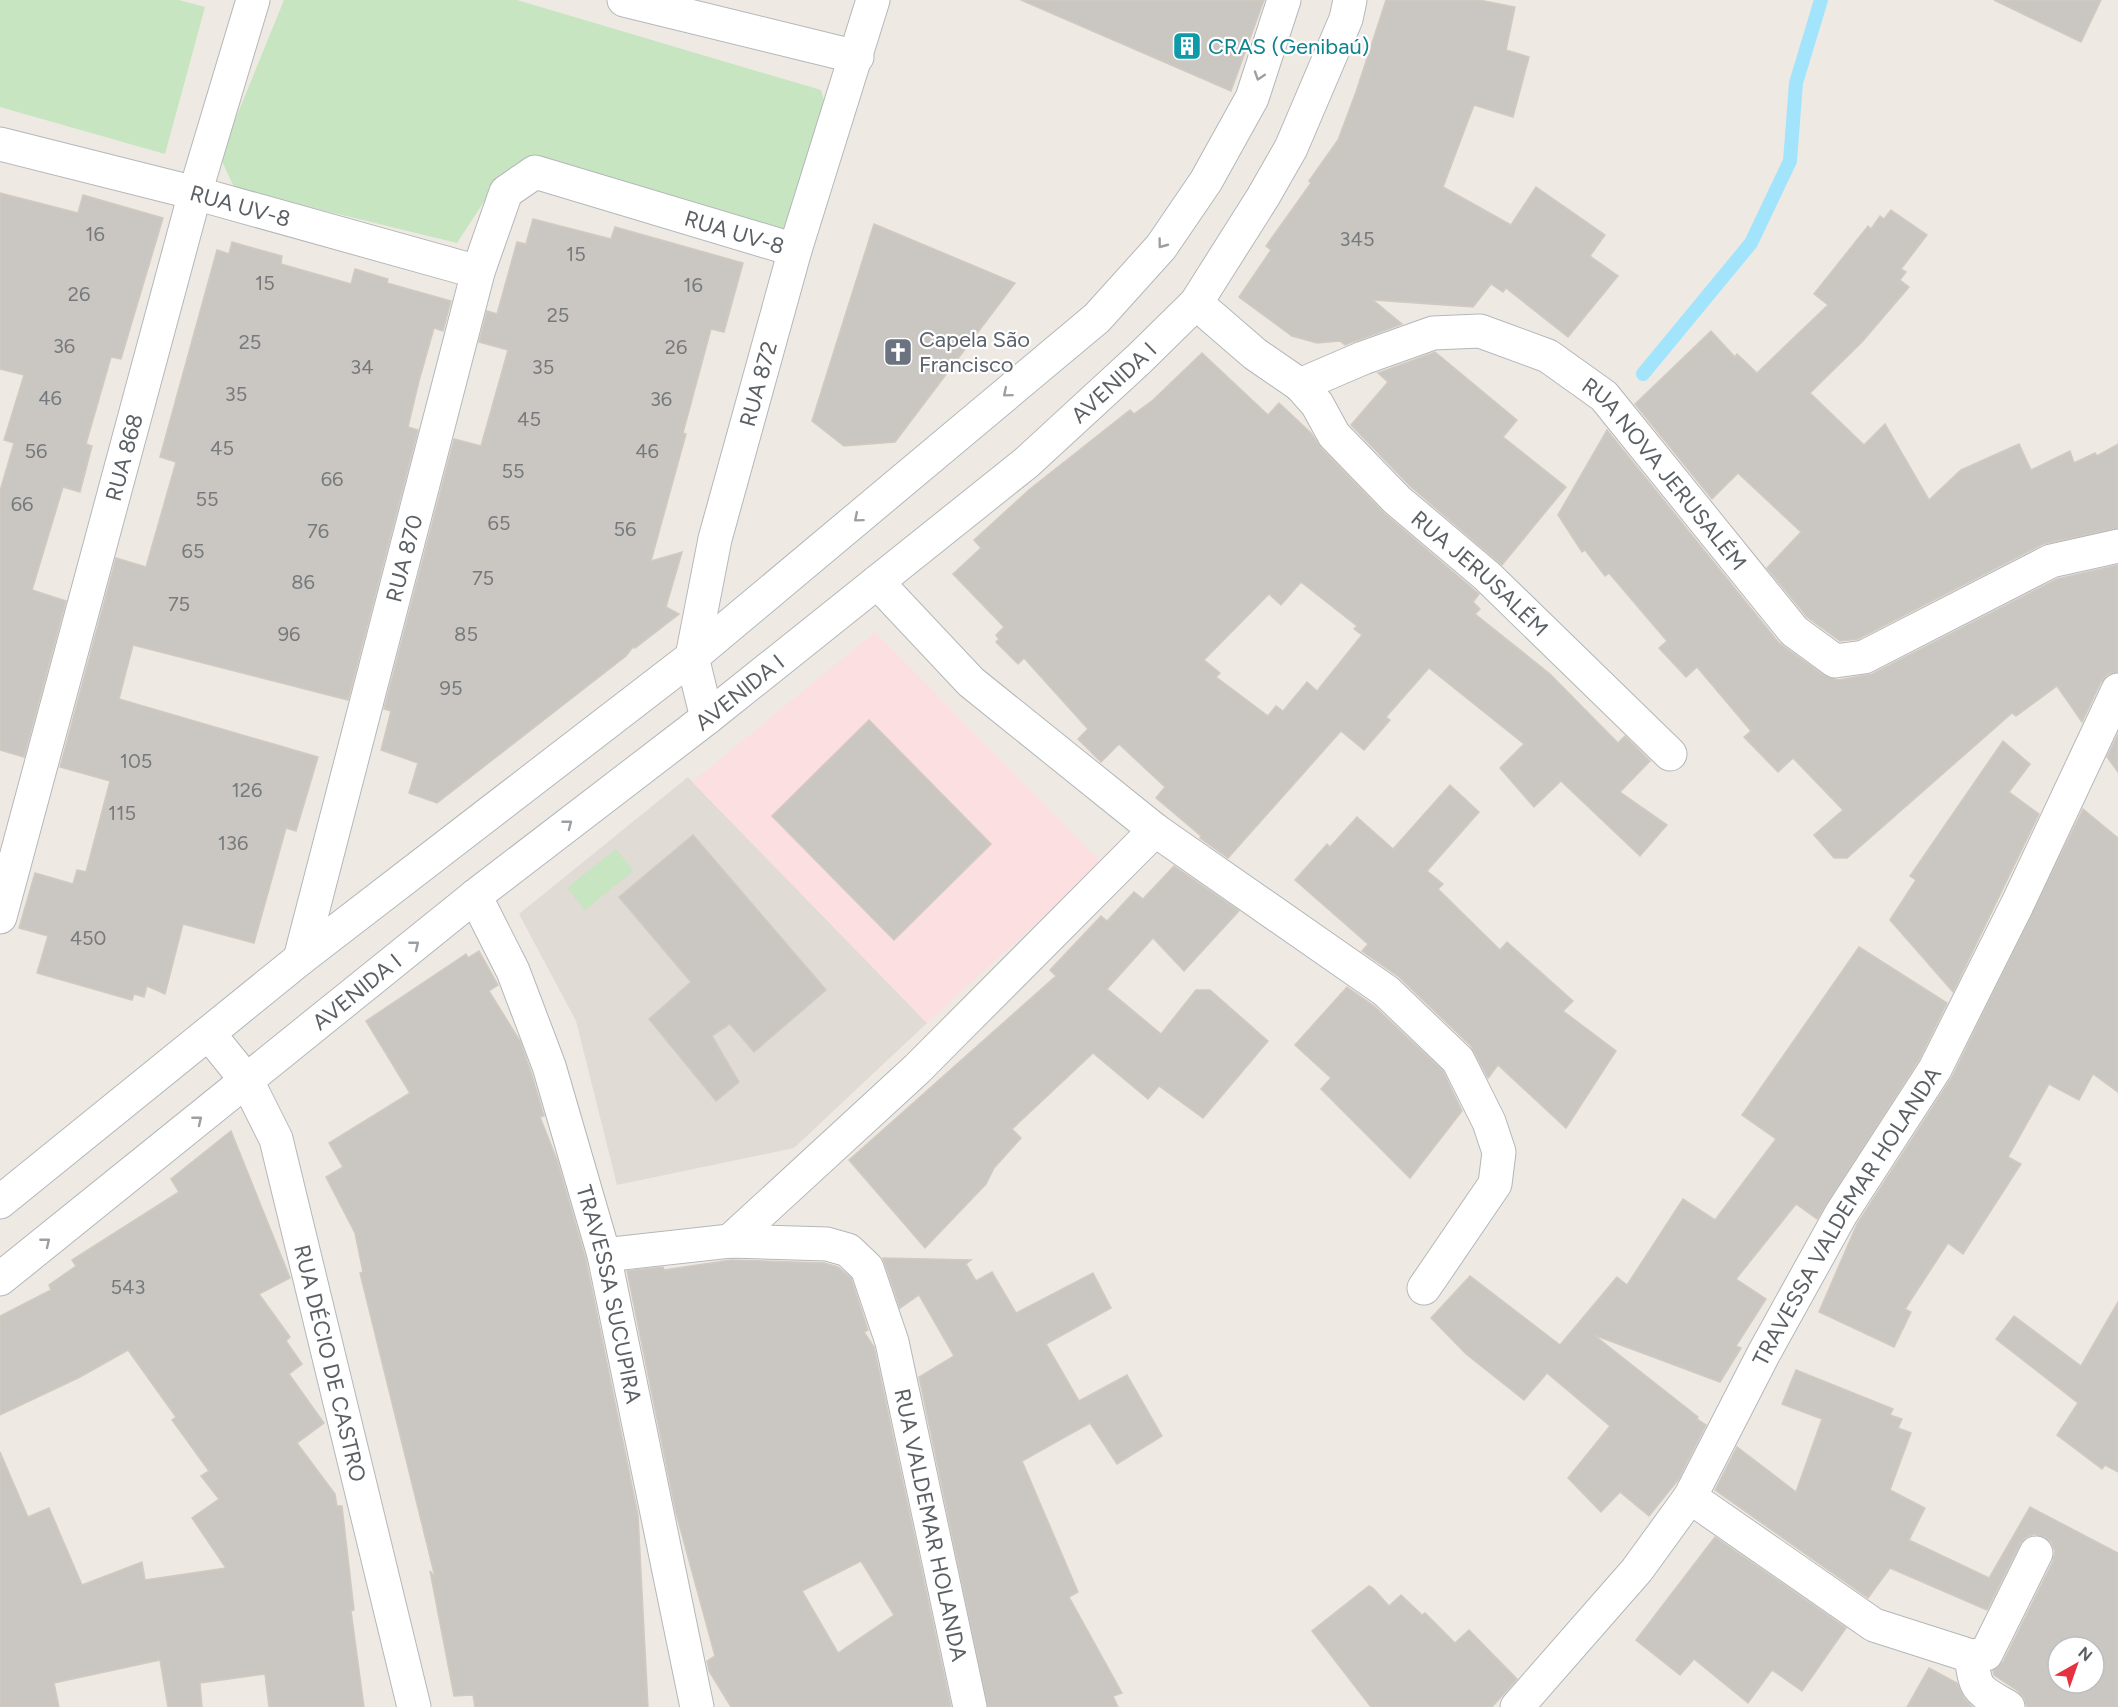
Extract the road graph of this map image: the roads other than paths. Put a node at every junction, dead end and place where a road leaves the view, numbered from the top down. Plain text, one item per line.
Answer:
1 (253, 0) edge
2 (624, 0) edge
3 (873, 0) edge
4 (1284, 0) edge
5 (1350, 0) edge
6 (857, 57) junction
7 (0, 144) edge
8 (535, 172) joint
9 (195, 193) junction
10 (795, 250) junction
11 (478, 272) junction
12 (1196, 303) junction
13 (1300, 385) junction
14 (2118, 546) edge
15 (877, 582) junction
16 (692, 657) junction
17 (2118, 690) edge
18 (707, 718) junction
19 (1670, 754) dead end
20 (1155, 830) junction
21 (475, 896) junction
22 (0, 916) edge
23 (300, 959) junction
24 (209, 1034) junction
25 (247, 1081) junction
26 (0, 1202) edge
27 (730, 1241) junction
28 (604, 1255) junction
29 (0, 1279) edge
30 (1424, 1288) dead end
31 (1690, 1497) junction
32 (2036, 1553) dead end
33 (1971, 1656) junction
34 (414, 1707) edge
35 (697, 1707) edge
36 (970, 1707) edge
37 (1517, 1707) edge
38 (2008, 1707) edge

1 - 9 street, RUA 868
2 - 6 street
3 - 6 street, RUA 872
4 -> 16 street
5 - 12 street, AVENIDA I
6 - 10 street, RUA 872
7 - 9 street, RUA UV-8
8 - 10 street, RUA UV-8
8 - 11 street, RUA 870
9 - 11 street, RUA UV-8
9 - 22 street, RUA 868
10 - 16 street, RUA 872
11 - 23 street, RUA 870
12 - 13 street
12 - 15 street, AVENIDA I
13 - 14 street, RUA NOVA JERUSALÉM
13 - 19 street, RUA JERUSALÉM
15 - 18 street, AVENIDA I
15 - 20 street
16 - 18 street, RUA 872
16 - 23 street
17 - 31 street, TRAVESSA VALDEMAR HOLANDA
21 -> 18 street, AVENIDA I
20 - 27 street
20 - 30 street
25 -> 21 street, AVENIDA I
21 - 28 street, TRAVESSA SUCUPIRA
23 - 24 street
24 - 25 street, RUA DÉCIO DE CASTRO
24 - 26 street
29 -> 25 street, AVENIDA I
25 - 34 street, RUA DÉCIO DE CASTRO
27 - 28 street, RUA VALDEMAR HOLANDA
27 - 36 street, RUA VALDEMAR HOLANDA
28 - 35 street, TRAVESSA SUCUPIRA
31 - 33 street
31 - 37 street, TRAVESSA VALDEMAR HOLANDA
32 - 33 street
33 - 38 street

